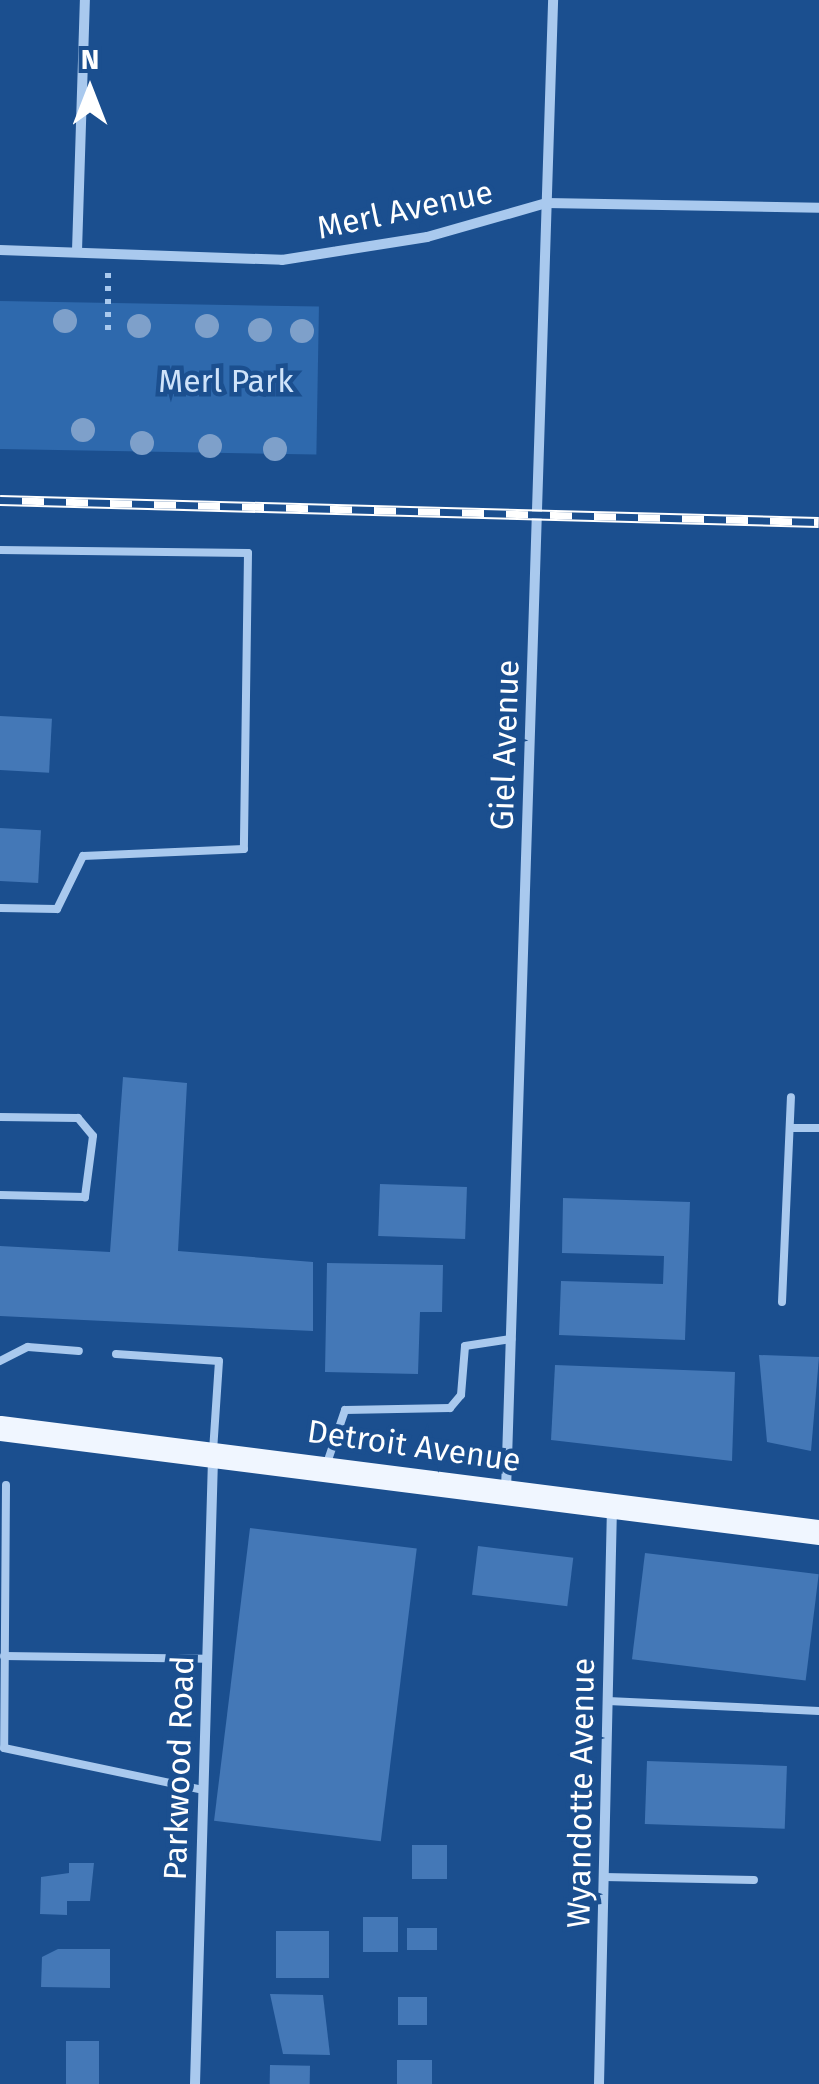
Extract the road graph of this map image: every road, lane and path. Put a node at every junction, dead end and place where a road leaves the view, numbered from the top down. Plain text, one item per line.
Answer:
1 (84, 0) edge
2 (553, 0) edge
3 (546, 203) junction
4 (819, 208) edge
5 (0, 250) edge
6 (77, 251) junction
7 (108, 252) junction
8 (108, 338) dead end
9 (0, 550) edge
10 (0, 908) edge
11 (791, 1096) dead end
12 (0, 1117) edge
13 (790, 1128) junction
14 (819, 1128) edge
15 (0, 1195) edge
16 (782, 1302) dead end
17 (511, 1339) junction
18 (79, 1351) dead end
19 (116, 1354) dead end
20 (0, 1361) edge
21 (0, 1428) edge
22 (213, 1452) junction
23 (325, 1467) junction
24 (6, 1485) dead end
25 (506, 1491) junction
26 (612, 1504) junction
27 (819, 1532) edge
28 (4, 1656) junction
29 (207, 1659) junction
30 (608, 1701) junction
31 (819, 1710) edge
32 (2, 1722) edge
33 (203, 1790) junction
34 (604, 1878) junction
35 (754, 1880) dead end
36 (195, 2084) edge
37 (599, 2084) edge

1 - 6 street
2 - 3 street, Giel Avenue
3 - 4 street, Merl Avenue
3 - 7 street, Merl Avenue
3 - 17 street, Giel Avenue
5 - 6 street, Merl Avenue
6 - 7 street, Merl Avenue
7 - 8 path
9 - 10 lane
11 - 13 lane
12 - 15 lane
13 - 14 lane
13 - 16 lane
17 - 23 lane
17 - 25 street, Giel Avenue
18 - 20 lane
19 - 22 lane
21 - 22 main road, Detroit Avenue
22 - 23 main road, Detroit Avenue
22 - 29 street, Parkwood Road
23 - 25 main road, Detroit Avenue
24 - 28 lane
25 - 26 main road, Detroit Avenue
26 - 27 main road, Detroit Avenue
26 - 30 street, Wyandotte Avenue
28 - 29 lane
28 - 32 lane
29 - 33 street, Parkwood Road
30 - 31 lane
30 - 34 street, Wyandotte Avenue
32 - 33 lane
33 - 36 street, Parkwood Road
34 - 35 lane
34 - 37 street, Wyandotte Avenue

